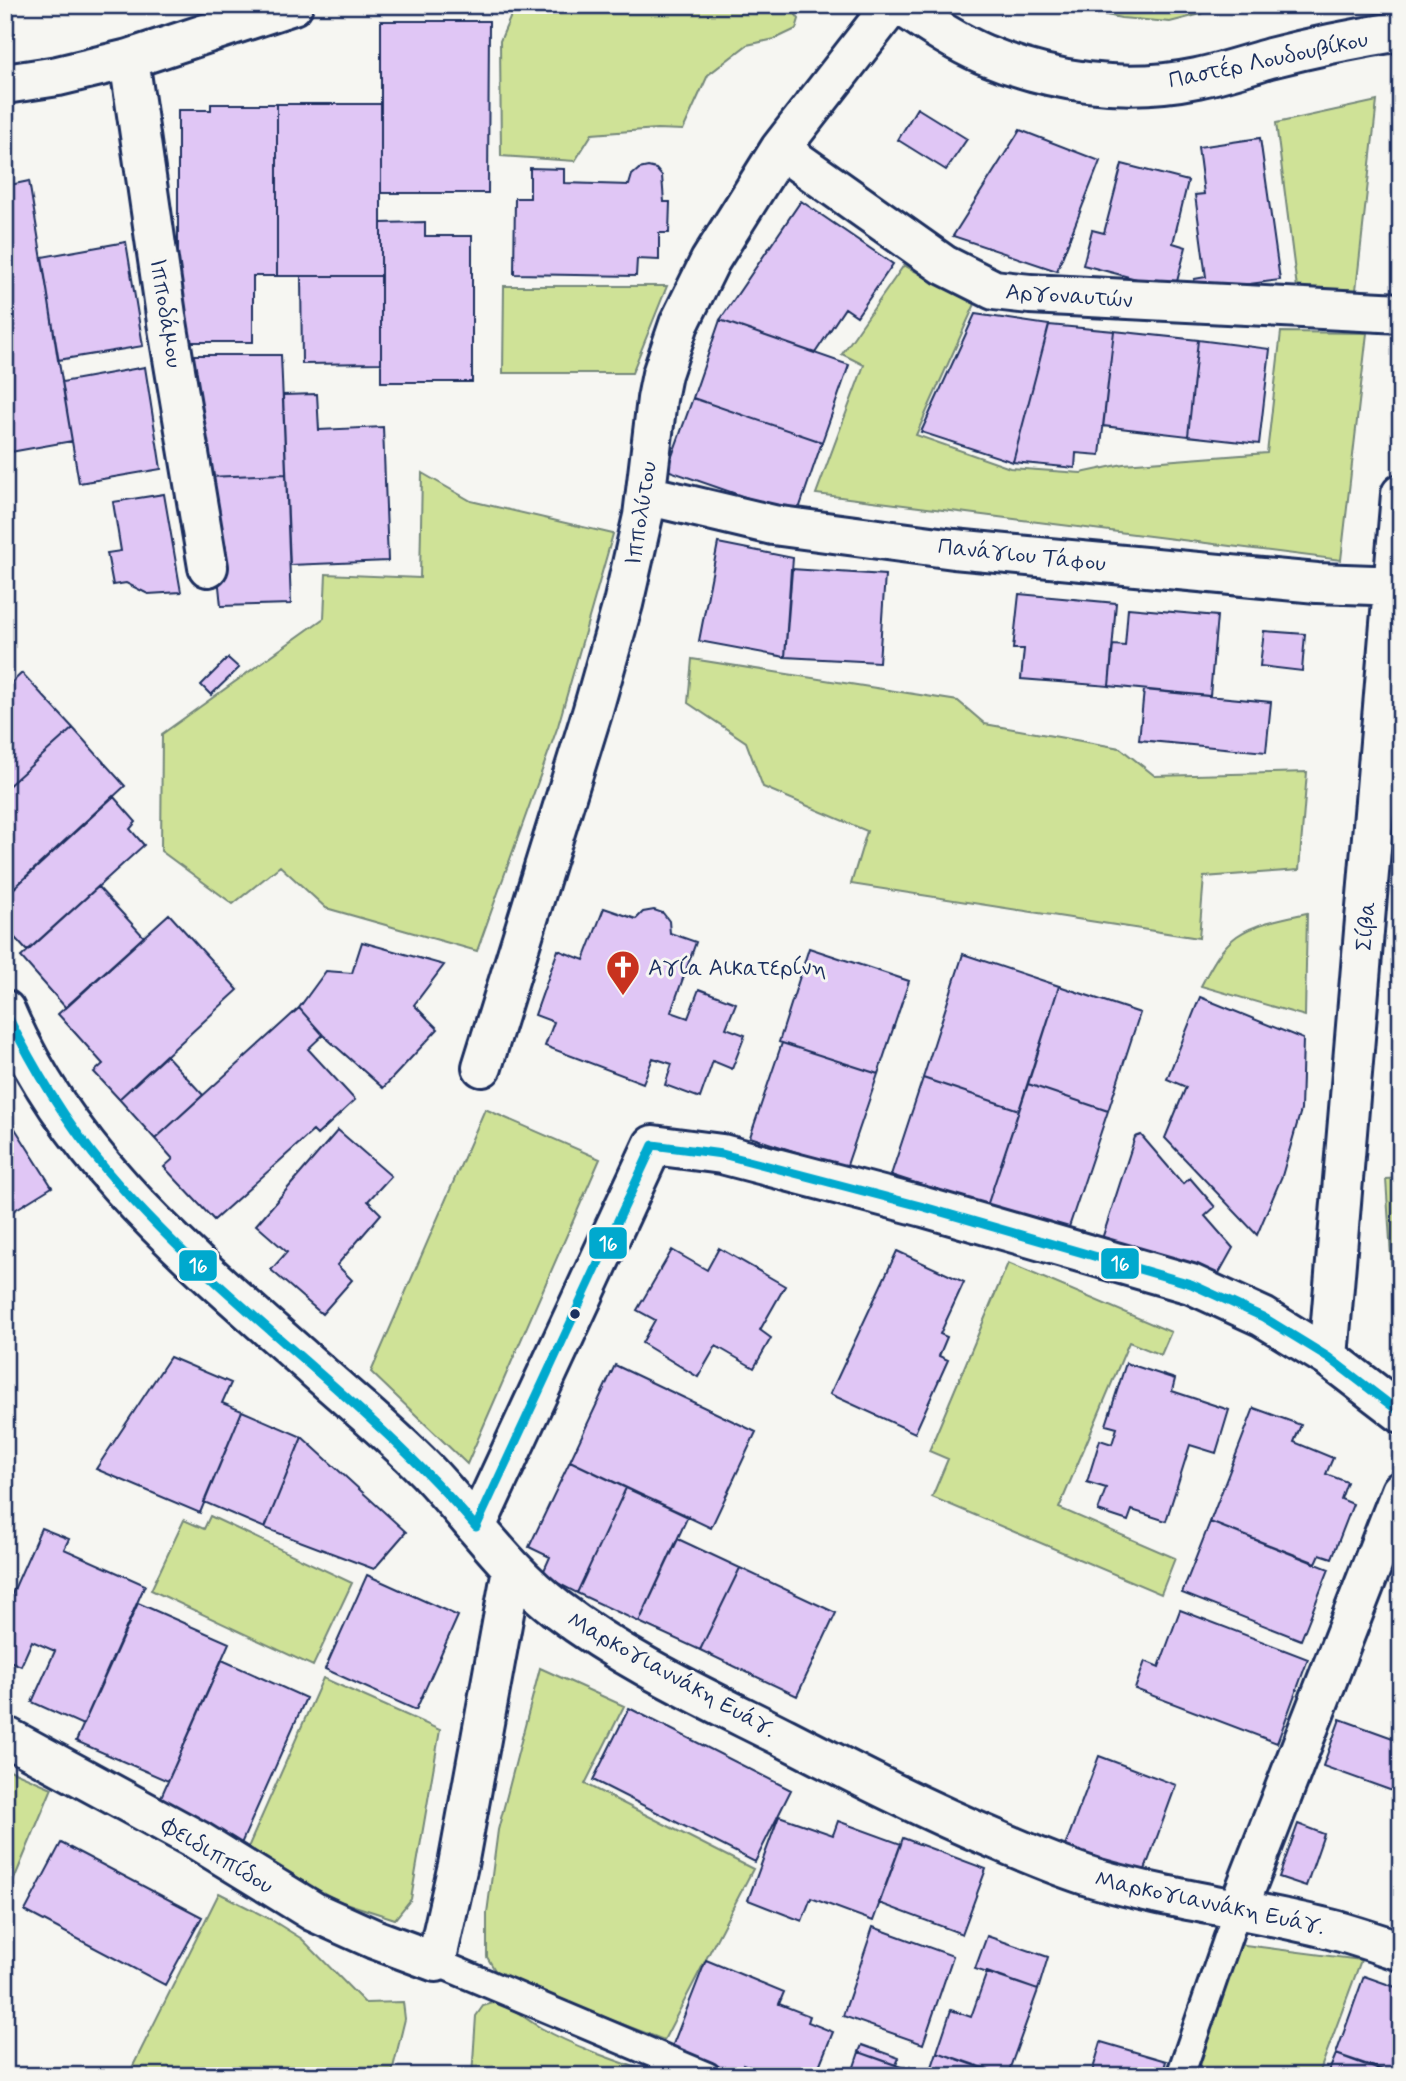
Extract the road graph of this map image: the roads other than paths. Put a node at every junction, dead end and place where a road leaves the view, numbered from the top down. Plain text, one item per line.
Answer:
1 (891, 5) edge
2 (900, 5) edge
3 (275, 8) edge
4 (1401, 31) edge
5 (129, 59) junction
6 (5, 84) edge
7 (780, 149) junction
8 (1401, 313) edge
9 (1401, 494) edge
10 (646, 495) junction
11 (208, 567) dead end
12 (1397, 586) edge
13 (5, 1010) edge
14 (482, 1067) dead end
15 (1328, 1357) junction
16 (1401, 1413) edge
17 (1401, 1491) edge
18 (476, 1527) junction
19 (512, 1569) junction
20 (5, 1736) edge
21 (1237, 1910) junction
22 (1401, 1951) edge
23 (436, 1962) junction
24 (708, 2076) edge
25 (1180, 2076) edge

1 - 7 street, Ιππολύτου
2 - 4 street, Παστέρ Λουδουβίκου
3 - 5 street
5 - 6 street
5 - 11 street, Ιπποδάμου
7 - 8 street, Αργοναυτών
7 - 10 street, Ιππολύτου
9 - 12 street, Σίβα
10 - 12 street, Πανάγιου Τάφου
10 - 14 street, Ιππολύτου
12 - 15 street, Σίβα
13 - 18 street, Μαρκογιαννάκη Ευάγ.
15 - 16 street
15 - 18 street
17 - 21 street
18 - 19 street, Μαρκογιαννάκη Ευάγ.
19 - 21 street, Μαρκογιαννάκη Ευάγ.
19 - 23 street
20 - 23 street, Φειδιππίδου
21 - 22 street, Μαρκογιαννάκη Ευάγ.
21 - 25 lane
23 - 24 lane

